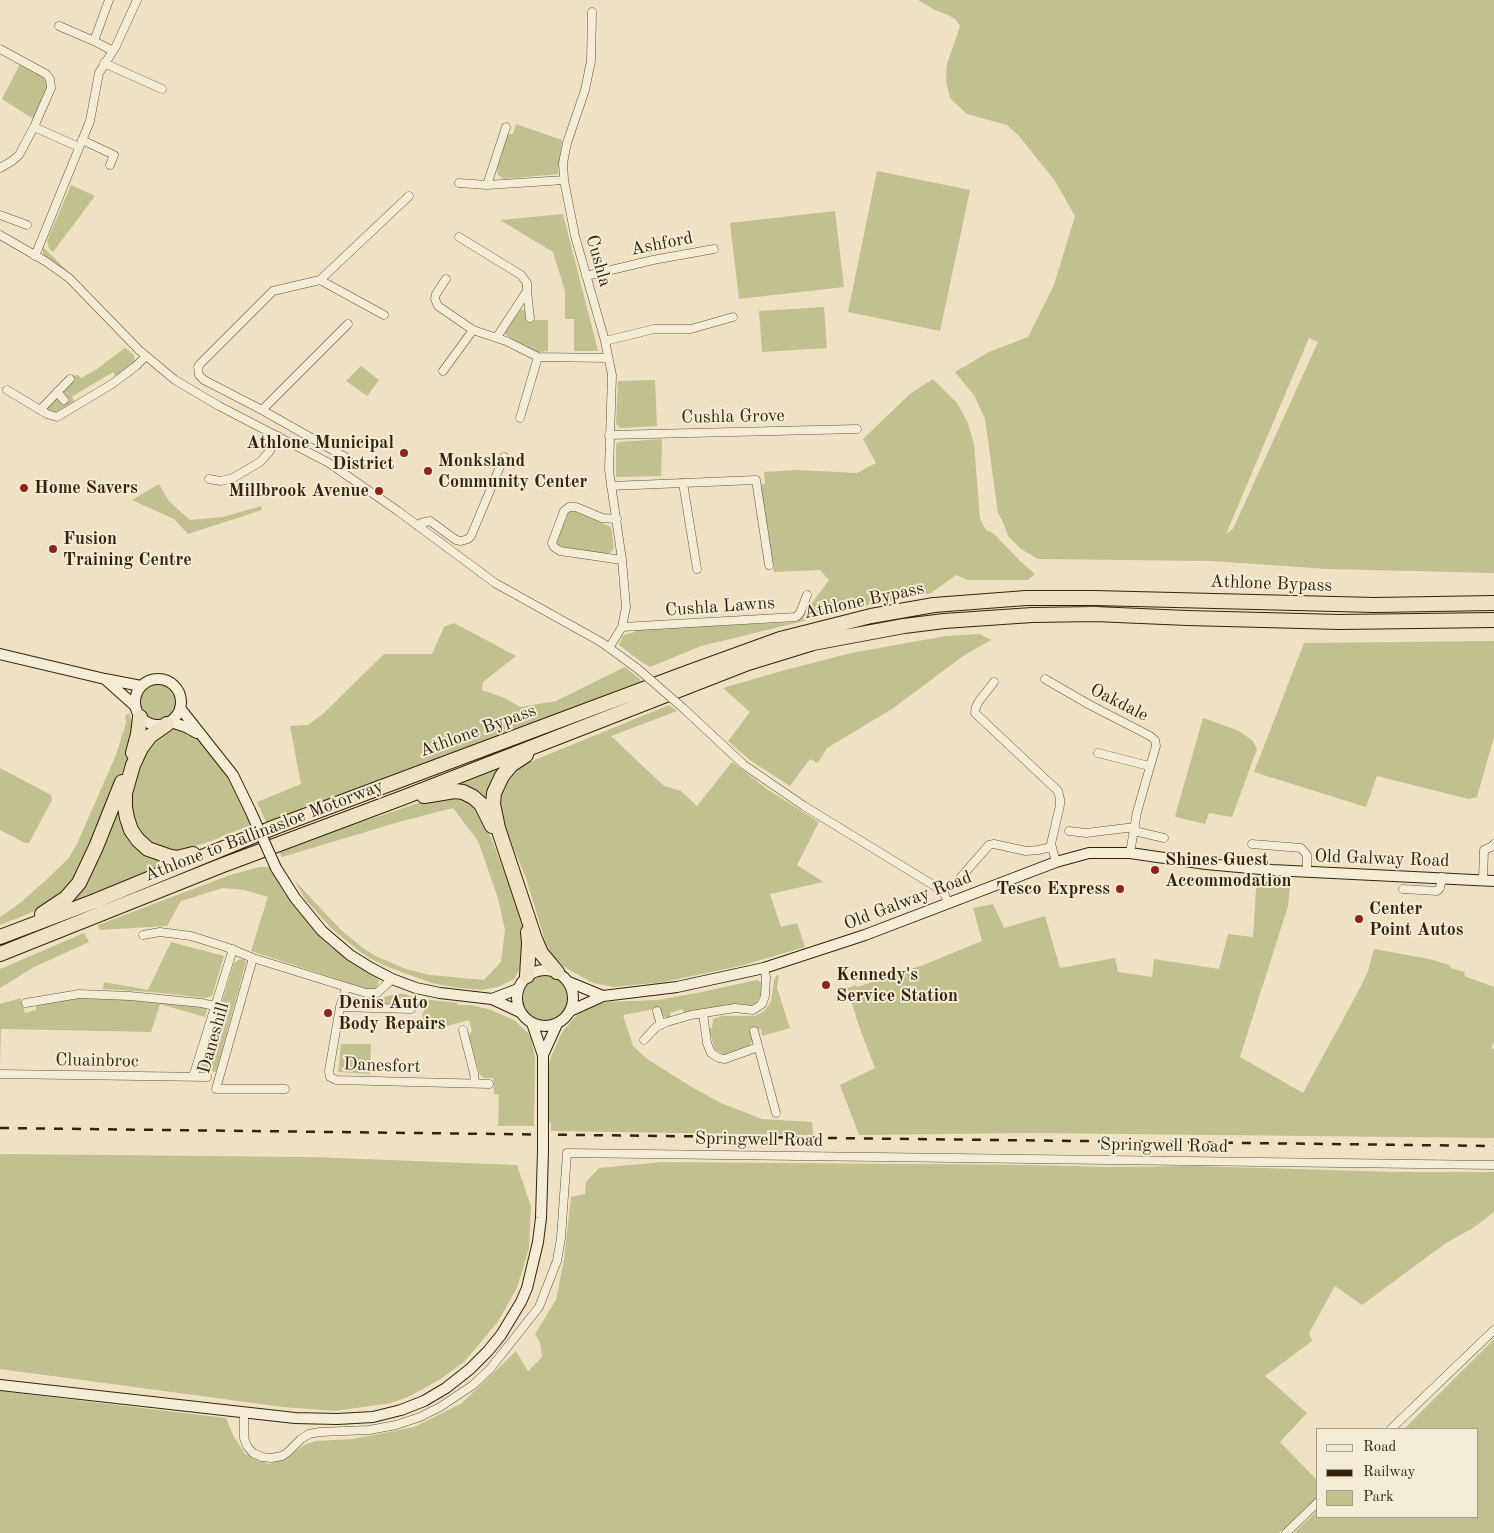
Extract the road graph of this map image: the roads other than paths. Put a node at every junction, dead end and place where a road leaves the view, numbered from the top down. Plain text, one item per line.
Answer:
1 (109, 0) edge
2 (137, 0) edge
3 (592, 12) dead end
4 (59, 26) dead end
5 (94, 41) junction
6 (0, 50) edge
7 (113, 52) junction
8 (104, 63) junction
9 (162, 89) dead end
10 (34, 127) junction
11 (506, 127) dead end
12 (81, 144) junction
13 (110, 165) dead end
14 (0, 168) edge
15 (564, 180) junction
16 (459, 183) dead end
17 (487, 185) junction
18 (409, 196) dead end
19 (0, 215) edge
20 (28, 225) dead end
21 (0, 235) edge
22 (459, 237) dead end
23 (714, 249) dead end
24 (35, 256) junction
25 (586, 276) junction
26 (446, 279) dead end
27 (320, 280) junction
28 (527, 291) junction
29 (384, 315) dead end
30 (733, 317) dead end
31 (530, 318) dead end
32 (348, 324) dead end
33 (473, 330) junction
34 (496, 337) junction
35 (605, 341) junction
36 (146, 356) junction
37 (538, 357) junction
38 (608, 358) junction
39 (443, 371) dead end
40 (70, 379) dead end
41 (7, 390) dead end
42 (57, 392) junction
43 (64, 400) dead end
44 (40, 410) junction
45 (262, 410) junction
46 (520, 418) dead end
47 (858, 429) dead end
48 (609, 435) junction
49 (278, 436) junction
50 (505, 457) dead end
51 (342, 471) junction
52 (209, 479) dead end
53 (683, 483) junction
54 (611, 486) junction
55 (616, 519) junction
56 (418, 526) junction
57 (622, 560) junction
58 (769, 565) dead end
59 (697, 569) dead end
60 (807, 595) dead end
61 (1494, 603) edge
62 (1494, 620) edge
63 (1458, 622) junction
64 (1494, 626) edge
65 (622, 627) junction
66 (609, 648) junction
67 (0, 654) edge
68 (105, 679) junction
69 (1045, 679) dead end
70 (994, 682) dead end
71 (141, 686) junction
72 (180, 708) junction
73 (137, 711) junction
74 (169, 723) junction
75 (200, 735) junction
76 (542, 743) junction
77 (1098, 753) dead end
78 (1149, 766) junction
79 (402, 798) junction
80 (275, 827) junction
81 (1135, 829) junction
82 (1069, 831) dead end
83 (1164, 838) dead end
84 (1252, 844) dead end
85 (1494, 844) edge
86 (1052, 847) junction
87 (1130, 853) junction
88 (1056, 862) junction
89 (1307, 872) junction
90 (961, 876) dead end
91 (1442, 877) junction
92 (1483, 879) junction
93 (1494, 880) edge
94 (1404, 889) dead end
95 (948, 902) junction
96 (4, 935) edge
97 (143, 935) dead end
98 (233, 949) junction
99 (0, 954) edge
100 (253, 958) junction
101 (764, 968) junction
102 (557, 972) junction
103 (527, 976) junction
104 (392, 979) junction
105 (569, 982) junction
106 (346, 988) junction
107 (518, 989) junction
108 (603, 996) junction
109 (492, 999) junction
110 (26, 1003) dead end
111 (215, 1006) junction
112 (340, 1007) junction
113 (411, 1009) dead end
114 (570, 1011) junction
115 (657, 1011) dead end
116 (520, 1012) junction
117 (703, 1013) junction
118 (532, 1023) junction
119 (557, 1024) junction
120 (661, 1025) junction
121 (464, 1030) dead end
122 (754, 1030) dead end
123 (644, 1040) dead end
124 (758, 1047) junction
125 (543, 1055) junction
126 (0, 1074) edge
127 (193, 1077) junction
128 (206, 1077) dead end
129 (475, 1083) junction
130 (489, 1084) dead end
131 (284, 1089) dead end
132 (776, 1113) dead end
133 (1494, 1165) edge
134 (1494, 1330) edge
135 (0, 1385) edge
136 (244, 1413) junction
137 (1392, 1428) edge
138 (1316, 1504) edge
139 (1286, 1533) edge

1 - 5 street
2 - 7 street
3 - 15 street, Cushla
4 - 5 street
5 - 7 street
6 - 10 street
7 - 8 street
8 - 9 street
8 - 12 street
10 - 12 street
10 - 14 street
11 - 17 street
12 - 13 street
12 - 24 street
15 - 17 street
15 - 25 street, Cushla
16 - 17 street
18 - 27 street
19 - 20 street
21 - 24 street
22 - 28 street
23 - 25 street, Ashford
24 - 36 street
25 - 35 street, Cushla
26 - 33 street
27 - 29 street
27 - 45 street
28 - 31 street
28 - 34 street
30 - 35 street
32 - 45 street
33 - 34 street
33 - 39 street
34 - 37 street
35 - 38 street, Cushla
36 - 44 street
36 - 49 street
37 - 38 street
37 - 46 street
38 - 48 street, Cushla
40 - 42 street
41 - 44 street
42 - 43 street
42 - 44 street
45 - 51 street
47 - 48 street, Cushla Grove
48 - 54 street, Cushla
49 - 51 street
49 - 52 street
50 - 56 street
51 - 56 street
53 - 54 street
53 - 58 street
53 - 59 street
54 - 55 street, Cushla
55 - 57 street, Cushla
55 - 57 street
56 - 66 street
57 - 65 street, Cushla
60 - 65 street, Cushla Lawns
61 - 80 highway, Athlone Bypass
62 - 63 highway, Athlone Bypass
63 - 64 highway
63 - 76 highway, Athlone Bypass
65 - 66 street, Cushla
66 - 95 street, bridge
67 - 68 main road
68 - 71 main road
68 - 73 main road
69 - 78 street, Oakdale
70 - 86 street
71 - 72 main road
71 - 73 main road
72 - 74 main road
72 - 75 main road
73 - 74 main road
73 - 96 highway
74 - 75 main road
74 - 80 highway
75 - 104 main road, bridge
76 - 79 highway, Athlone to Ballinasloe Motorway
76 - 102 highway
77 - 78 street
78 - 81 street, Oakdale
79 - 99 highway, Athlone to Ballinasloe Motorway
79 - 103 highway
80 - 96 highway, Athlone to Ballinasloe Motorway
81 - 82 street
81 - 83 street
81 - 87 street, Oakdale
84 - 89 street
85 - 92 street
86 - 88 street
86 - 90 street
87 - 88 main road, Old Galway Road
87 - 89 main road, Old Galway Road
88 - 95 main road, Old Galway Road
89 - 91 main road, Old Galway Road
91 - 92 main road, Old Galway Road
91 - 94 street
92 - 93 main road, Old Galway Road
95 - 101 main road, Old Galway Road
97 - 98 street
98 - 100 street
98 - 111 street
100 - 106 street
100 - 131 street, Daneshill
101 - 108 main road, Old Galway Road
101 - 117 street
102 - 103 main road
102 - 105 main road
103 - 107 main road
104 - 106 street
104 - 109 main road
105 - 108 main road
105 - 114 main road
106 - 112 street, Danesfort
107 - 109 main road
107 - 116 main road
108 - 114 main road
109 - 116 main road
110 - 111 street
111 - 127 street
112 - 113 street
112 - 129 street, Danesfort
114 - 119 main road
115 - 120 street
116 - 118 main road
117 - 120 street
117 - 124 street
118 - 119 main road
118 - 125 main road
119 - 125 main road
120 - 123 street
121 - 129 street
122 - 124 street
124 - 132 street
125 - 136 main road, bridge
126 - 127 street, Cluainbroc
127 - 128 street, Cluainbroc
129 - 130 street, Danesfort
133 - 136 street, Springwell Road
134 - 137 street
135 - 136 main road
138 - 139 street

